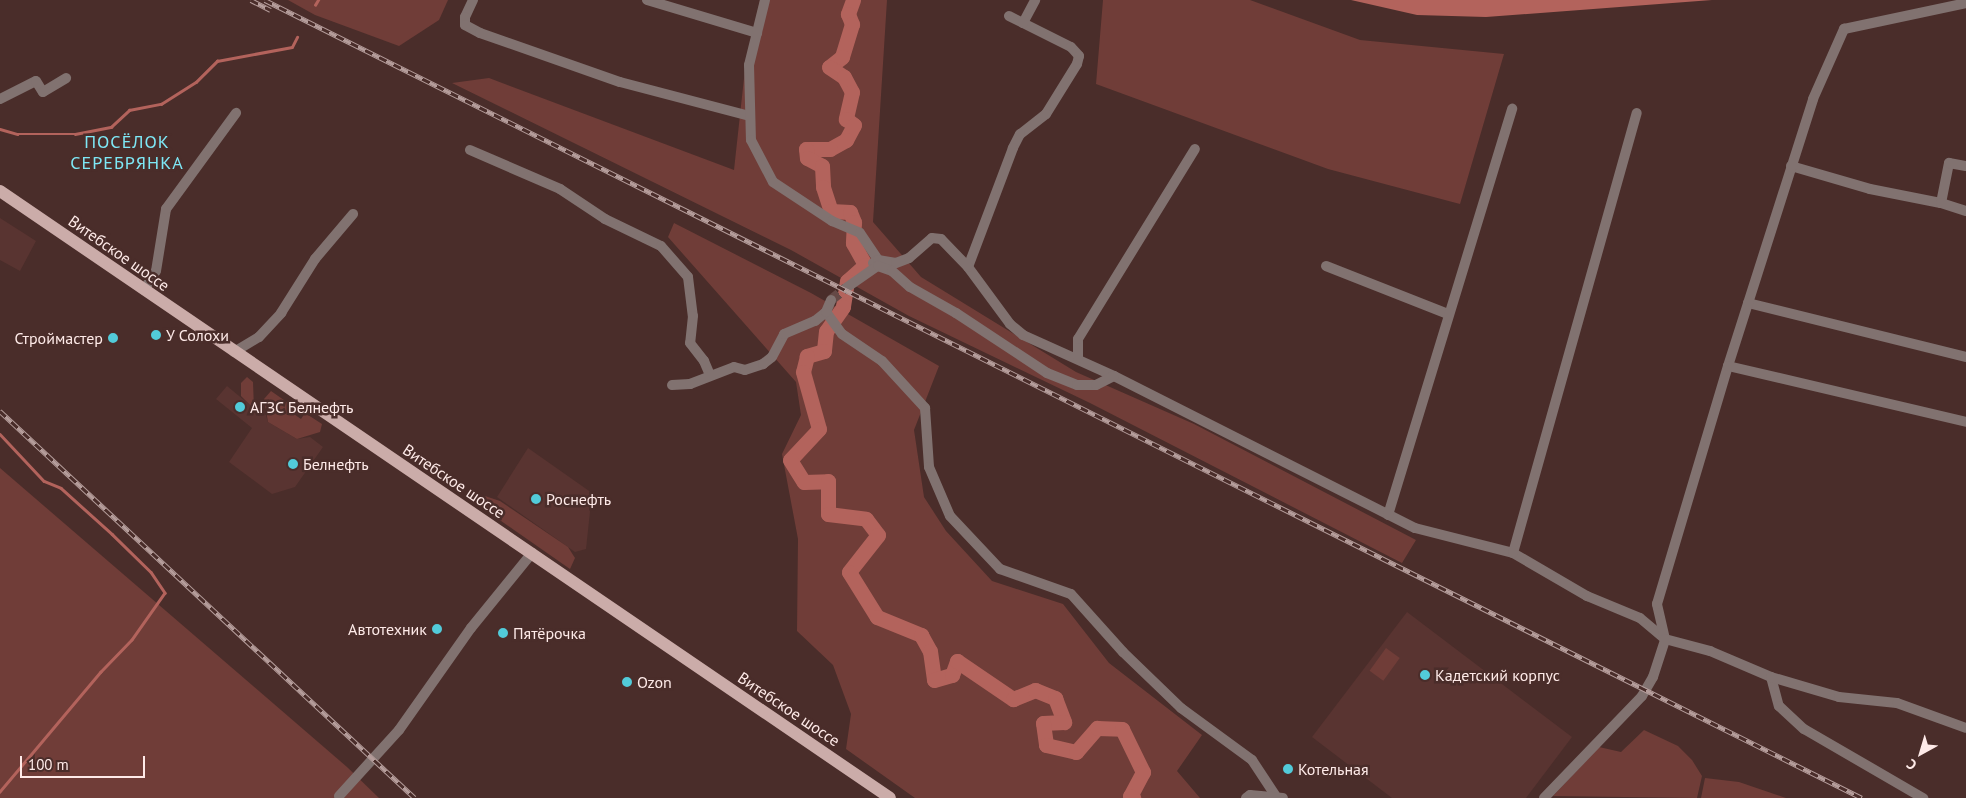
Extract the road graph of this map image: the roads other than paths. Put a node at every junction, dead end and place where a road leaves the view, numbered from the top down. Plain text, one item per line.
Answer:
1 (473, 0) edge
2 (647, 0) edge
3 (765, 0) edge
4 (1035, 0) edge
5 (1966, 4) edge
6 (1009, 16) dead end
7 (1023, 23) junction
8 (757, 33) junction
9 (66, 78) dead end
10 (0, 99) edge
11 (1512, 109) dead end
12 (236, 113) dead end
13 (1637, 113) dead end
14 (750, 116) junction
15 (1195, 149) dead end
16 (470, 150) dead end
17 (1791, 166) junction
18 (1966, 166) edge
19 (0, 191) edge
20 (1942, 203) junction
21 (1966, 211) edge
22 (353, 214) dead end
23 (878, 260) junction
24 (1326, 266) dead end
25 (968, 267) junction
26 (866, 275) junction
27 (846, 288) tunnel mouth
28 (144, 290) junction
29 (831, 300) tunnel mouth
30 (1748, 303) junction
31 (826, 312) junction
32 (1448, 314) junction
33 (234, 352) junction
34 (1966, 357) edge
35 (1078, 358) junction
36 (1728, 366) junction
37 (710, 375) junction
38 (1114, 376) junction
39 (672, 385) dead end
40 (1966, 422) edge
41 (1388, 515) junction
42 (532, 553) junction
43 (1513, 553) junction
44 (1665, 639) junction
45 (1771, 677) junction
46 (1966, 728) edge
47 (339, 796) dead end
48 (1279, 797) edge
49 (890, 798) edge
50 (1246, 798) edge
51 (1544, 798) edge
52 (1923, 798) edge

1 - 14 street
2 - 8 street
3 - 8 street
4 - 7 street
5 - 17 street
6 - 7 street
7 - 25 street
8 - 14 street
9 - 10 street
11 - 32 street
12 - 28 street
13 - 43 street
14 - 23 street
15 - 35 street
16 - 37 street
17 - 20 street
17 - 30 street
18 - 20 street
19 - 28 main road, Витебское шоссе
20 - 21 street
22 - 33 street
23 - 25 street
23 - 26 street
24 - 32 street
25 - 35 street
26 - 27 street
26 - 38 street
28 - 33 main road, Витебское шоссе
29 - 31 street
30 - 34 street
30 - 36 street
31 - 37 street
31 - 48 street
32 - 41 street
33 - 42 main road, Витебское шоссе
35 - 38 street
36 - 40 street
36 - 44 street
37 - 39 street
38 - 41 street
41 - 43 street
42 - 47 street
42 - 49 main road, Витебское шоссе
43 - 44 street
44 - 45 street
44 - 51 street
45 - 46 street
45 - 52 street
48 - 50 street

